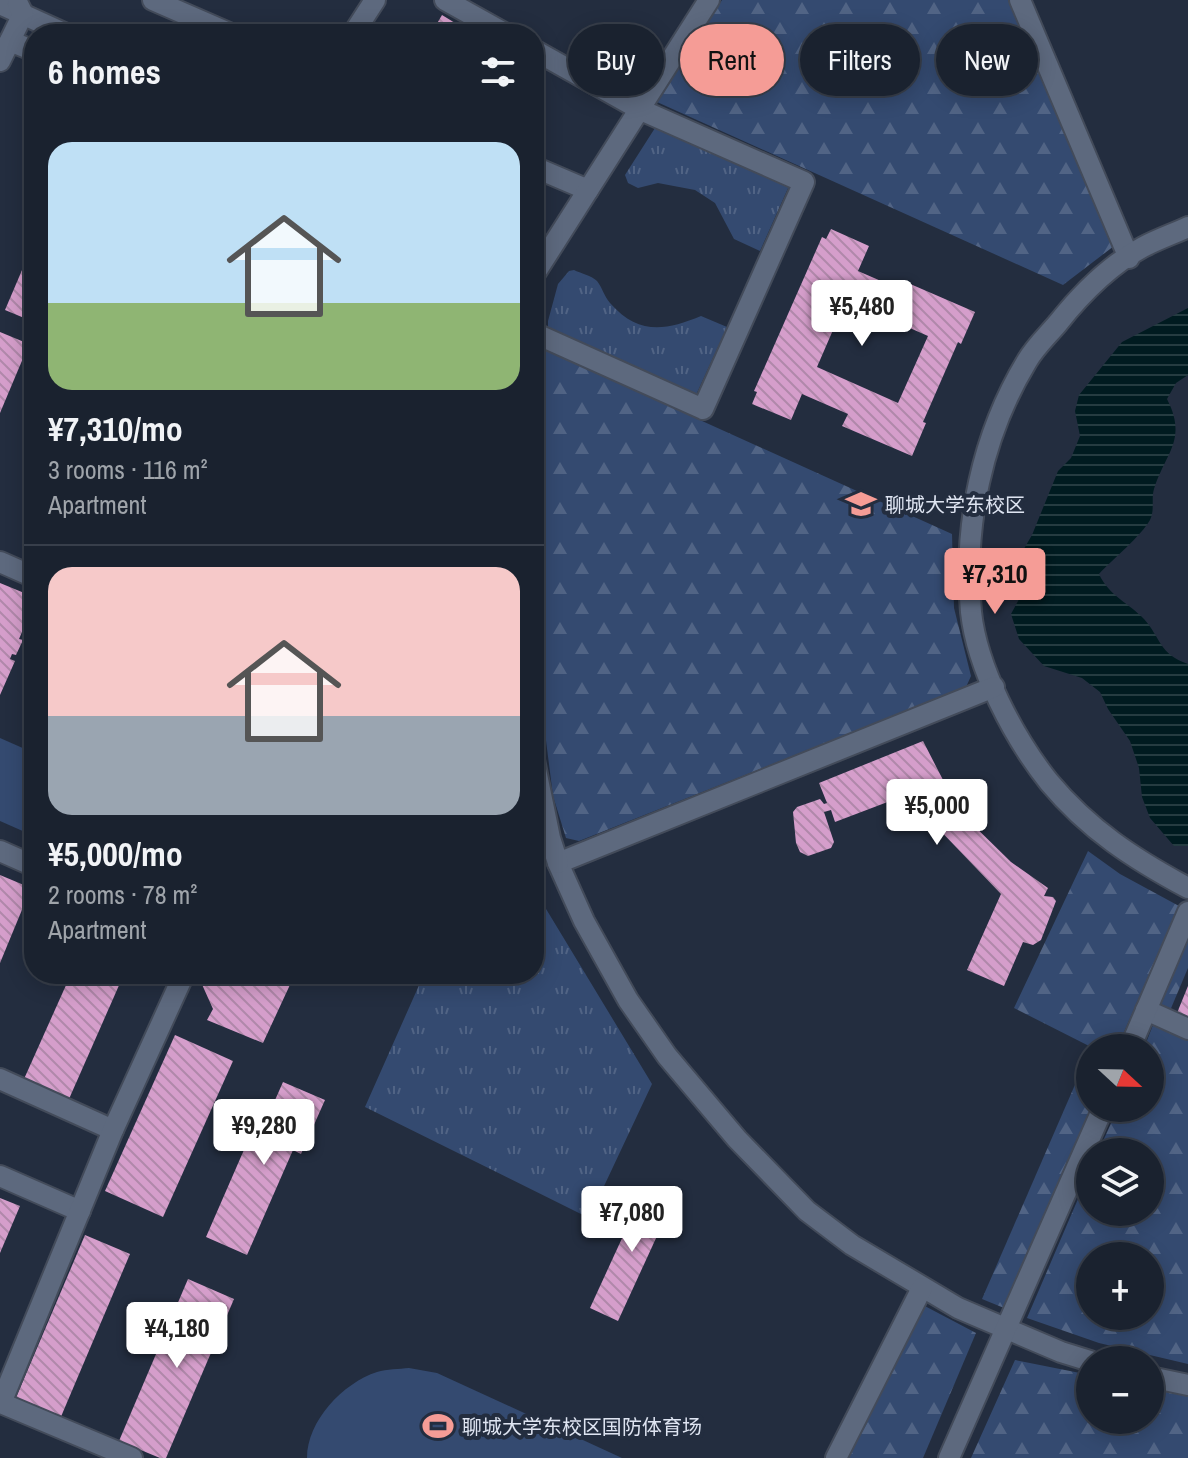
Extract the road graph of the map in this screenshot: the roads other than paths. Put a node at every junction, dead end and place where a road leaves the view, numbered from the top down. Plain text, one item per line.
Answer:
1 (153, 0) edge
2 (375, 0) edge
3 (445, 0) edge
4 (709, 0) edge
5 (1020, 0) edge
6 (0, 4) edge
7 (19, 7) edge
8 (49, 24) edge
9 (208, 24) edge
10 (359, 24) edge
11 (488, 24) edge
12 (10, 41) junction
13 (24, 47) edge
14 (544, 56) edge
15 (0, 61) edge
16 (641, 110) junction
17 (544, 171) edge
18 (588, 190) junction
19 (1188, 227) edge
20 (544, 242) edge
21 (1129, 258) junction
22 (544, 337) edge
23 (0, 562) edge
24 (24, 573) edge
25 (994, 687) junction
26 (544, 809) edge
27 (0, 851) edge
28 (24, 862) edge
29 (558, 863) junction
30 (1188, 888) edge
31 (1188, 912) edge
32 (179, 984) edge
33 (1146, 1010) junction
34 (1188, 1029) edge
35 (1136, 1034) edge
36 (0, 1079) edge
37 (1097, 1122) edge
38 (113, 1130) junction
39 (0, 1176) edge
40 (80, 1211) junction
41 (922, 1288) junction
42 (1005, 1328) junction
43 (1076, 1356) edge
44 (1164, 1380) edge
45 (1188, 1385) edge
46 (0, 1403) edge
47 (132, 1458) edge
48 (836, 1458) edge
49 (949, 1458) edge

1 - 9 street
2 - 10 street
3 - 11 street
4 - 16 street
5 - 21 street
6 - 7 street
7 - 8 street
7 - 12 street
12 - 13 street
12 - 15 street
14 - 16 street
16 - 18 street
16 - 22 street
17 - 18 street
18 - 20 street
19 - 21 street
21 - 25 street
23 - 24 street
25 - 29 street
25 - 30 street
26 - 29 street
27 - 28 street
29 - 41 street
31 - 33 street
32 - 38 street
33 - 34 street
33 - 35 street
36 - 38 street
37 - 42 street
38 - 40 street
39 - 40 street
40 - 46 street
41 - 42 street
41 - 48 street
42 - 43 street
42 - 49 street
44 - 45 street
46 - 47 street

